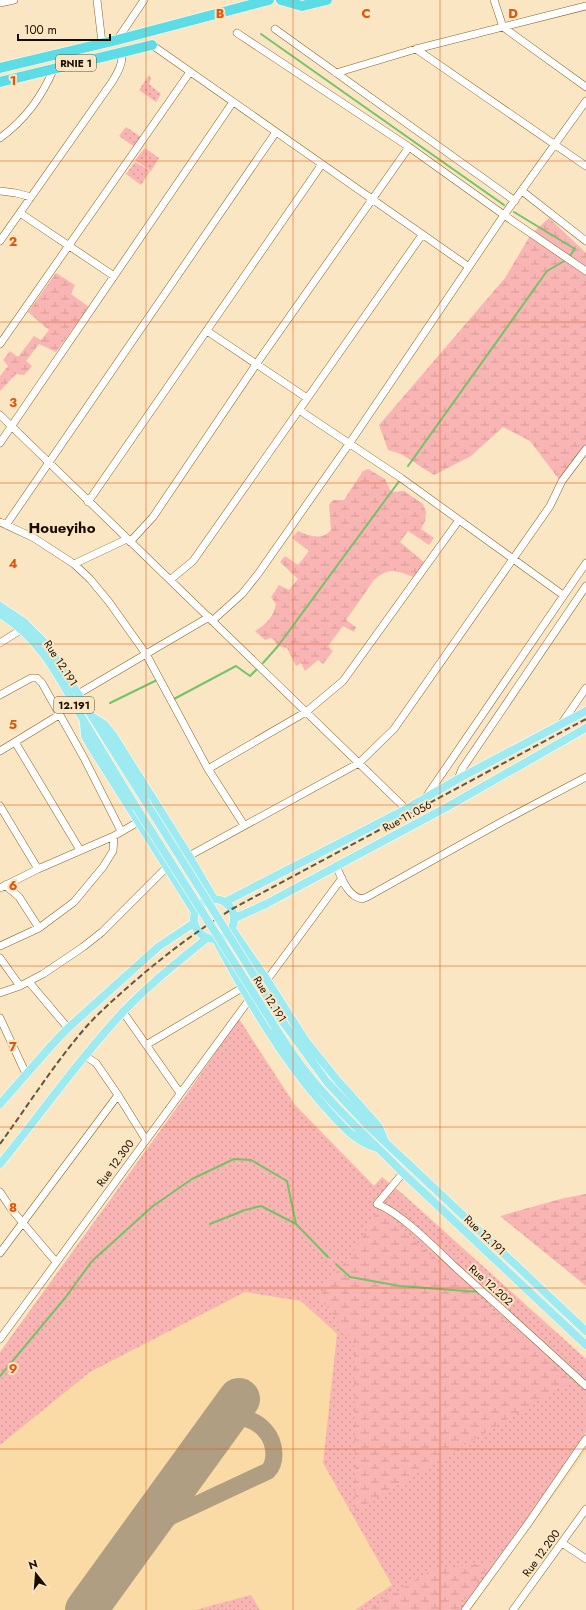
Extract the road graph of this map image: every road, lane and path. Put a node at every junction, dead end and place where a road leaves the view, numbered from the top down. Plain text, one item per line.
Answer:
1 (14, 0) edge
2 (97, 0) edge
3 (144, 0) edge
4 (269, 0) edge
5 (281, 0) edge
6 (327, 0) edge
7 (494, 0) edge
8 (0, 3) edge
9 (243, 3) edge
10 (585, 7) edge
11 (503, 27) junction
12 (275, 29) dead end
13 (237, 33) dead end
14 (117, 40) junction
15 (102, 43) junction
16 (152, 45) joint
17 (416, 49) junction
18 (122, 52) junction
19 (0, 68) edge
20 (54, 68) junction
21 (190, 72) junction
22 (336, 73) junction
23 (0, 82) edge
24 (586, 87) edge
25 (586, 101) edge
26 (233, 102) junction
27 (276, 132) junction
28 (0, 138) edge
29 (555, 145) junction
30 (409, 147) junction
31 (322, 164) junction
32 (586, 166) edge
33 (0, 191) edge
34 (522, 191) junction
35 (31, 197) junction
36 (372, 199) junction
37 (515, 201) junction
38 (20, 213) junction
39 (504, 216) junction
40 (422, 235) junction
41 (0, 241) edge
42 (586, 241) edge
43 (69, 246) junction
44 (469, 267) junction
45 (586, 271) edge
46 (114, 276) junction
47 (207, 332) junction
48 (0, 344) edge
49 (257, 363) junction
50 (307, 398) junction
51 (299, 410) junction
52 (0, 415) edge
53 (12, 426) junction
54 (0, 443) edge
55 (349, 444) junction
56 (586, 449) edge
57 (48, 462) junction
58 (88, 502) junction
59 (459, 520) junction
60 (3, 523) edge
61 (129, 540) junction
62 (512, 559) junction
63 (586, 563) edge
64 (74, 564) junction
65 (170, 580) junction
66 (586, 586) edge
67 (563, 595) junction
68 (0, 606) edge
69 (0, 614) edge
70 (210, 619) junction
71 (22, 629) junction
72 (0, 643) edge
73 (146, 654) junction
74 (586, 688) edge
75 (78, 694) junction
76 (0, 695) edge
77 (586, 711) edge
78 (306, 712) junction
79 (59, 715) junction
80 (92, 717) junction
81 (84, 721) junction
82 (562, 723) junction
83 (586, 728) edge
84 (15, 742) junction
85 (0, 752) edge
86 (359, 763) junction
87 (208, 769) junction
88 (586, 777) edge
89 (458, 779) junction
90 (426, 797) junction
91 (0, 806) edge
92 (406, 809) junction
93 (138, 822) junction
94 (244, 825) junction
95 (121, 831) junction
96 (114, 836) junction
97 (80, 850) junction
98 (189, 856) junction
99 (336, 866) junction
100 (166, 868) junction
101 (38, 869) junction
102 (342, 878) junction
103 (2, 886) edge
104 (214, 899) junction
105 (225, 902) junction
106 (196, 912) junction
107 (235, 918) junction
108 (194, 922) junction
109 (39, 928) junction
110 (232, 929) junction
111 (207, 938) junction
112 (216, 940) junction
113 (0, 946) edge
114 (0, 958) edge
115 (267, 980) junction
116 (29, 982) junction
117 (20, 986) junction
118 (242, 988) junction
119 (0, 993) edge
120 (249, 1000) junction
121 (123, 1012) junction
122 (0, 1018) edge
123 (68, 1028) junction
124 (146, 1045) junction
125 (85, 1056) junction
126 (26, 1074) junction
127 (180, 1093) junction
128 (118, 1094) junction
129 (0, 1104) edge
130 (146, 1140) junction
131 (385, 1141) junction
132 (380, 1148) junction
133 (0, 1164) edge
134 (403, 1173) junction
135 (0, 1192) edge
136 (22, 1223) junction
137 (0, 1254) edge
138 (56, 1262) junction
139 (586, 1331) edge
140 (0, 1339) edge
141 (586, 1345) edge
142 (586, 1386) edge
143 (586, 1440) edge
144 (586, 1509) edge
145 (562, 1543) junction
146 (586, 1559) edge
147 (465, 1610) edge
148 (513, 1610) edge

1 - 8 street
2 - 15 street
3 - 14 street
4 - 9 highway, RNIE 1
5 - 6 highway
7 - 11 street
9 - 14 highway, RNIE 1
10 - 11 street
11 - 17 street
11 - 24 street
12 - 22 street
13 - 30 street
14 - 15 highway, RNIE 1
15 - 19 highway, RNIE 1
16 - 18 highway, RNIE 1
16 - 21 street
17 - 22 street
17 - 29 street
18 - 20 highway, RNIE 1
18 - 35 street
20 - 23 highway, RNIE 1
20 - 28 street
21 - 26 street
21 - 43 street
22 - 37 street
25 - 29 street
26 - 27 street
26 - 46 street
27 - 31 street
27 - 57 street
29 - 32 street
29 - 34 street
30 - 36 street
30 - 39 street
31 - 36 street
31 - 47 street
33 - 35 street
34 - 37 street
34 - 42 street
35 - 38 street
36 - 40 street
36 - 49 street
37 - 39 street
38 - 41 street
38 - 43 street
39 - 44 street
39 - 45 street
40 - 44 street
40 - 50 street
43 - 46 street
43 - 48 street
44 - 55 street
46 - 53 street
47 - 49 street
47 - 58 street
49 - 50 street
49 - 61 street
50 - 51 street
51 - 55 street
51 - 65 street
52 - 53 street
53 - 54 street
53 - 57 street
55 - 59 street
55 - 70 street
56 - 62 street
57 - 58 street
57 - 60 street
58 - 61 street
59 - 62 street
59 - 78 street
60 - 64 street
61 - 64 street
61 - 65 street
62 - 67 street
62 - 86 street
63 - 67 street
64 - 73 street
65 - 70 street
66 - 89 street
67 - 90 street
68 - 75 main road, Rue 12.191
69 - 71 main road, Rue 12.191 / 12.191
70 - 73 street
70 - 78 street
71 - 72 street
71 - 81 main road, Rue 12.191 / 12.191
73 - 75 street
73 - 87 street
74 - 82 street
75 - 80 main road, Rue 12.191
76 - 79 street
77 - 82 main road
78 - 86 street
78 - 87 street
79 - 84 street
79 - 95 street
80 - 98 main road
80 - 131 main road, Rue 12.191, bridge
81 - 93 main road
81 - 132 main road, Rue 12.191 / 12.191, bridge
82 - 89 main road
83 - 99 main road, Rue 11.056
84 - 85 street
84 - 97 street
86 - 92 street
86 - 94 street
87 - 94 street
88 - 102 street
89 - 90 main road
90 - 92 main road
91 - 101 street
92 - 105 main road
93 - 95 street
93 - 100 main road
94 - 98 street
95 - 96 street
96 - 97 street
96 - 109 street
97 - 101 street
98 - 104 main road
99 - 102 street
99 - 107 main road, Rue 11.056
100 - 106 main road
100 - 116 street
101 - 103 street
102 - 115 street
103 - 109 street
104 - 105 main road
104 - 106 main road
105 - 107 main road
106 - 108 main road
107 - 110 main road
108 - 111 main road
108 - 123 main road
109 - 113 street
110 - 112 main road
110 - 115 main road
111 - 112 main road
111 - 121 main road
112 - 118 main road
114 - 117 street
115 - 131 main road
116 - 117 street
116 - 123 street
117 - 119 street
118 - 120 main road
118 - 124 street
120 - 127 street, Rue 12.300
120 - 132 main road
121 - 124 street
121 - 125 main road
122 - 126 street
123 - 126 main road
124 - 127 street
125 - 128 street
125 - 133 main road
126 - 129 main road
127 - 130 street, Rue 12.300
128 - 130 street
128 - 136 street
130 - 138 street, Rue 12.300
131 - 139 main road, Rue 12.191
132 - 134 main road, Rue 12.191
134 - 141 main road, Rue 12.191
134 - 142 street, Rue 12.202
135 - 136 street
136 - 137 street
136 - 138 street
138 - 140 street, Rue 12.300
143 - 147 street
144 - 145 street, Rue 12.200
145 - 146 street
145 - 148 street, Rue 12.200

